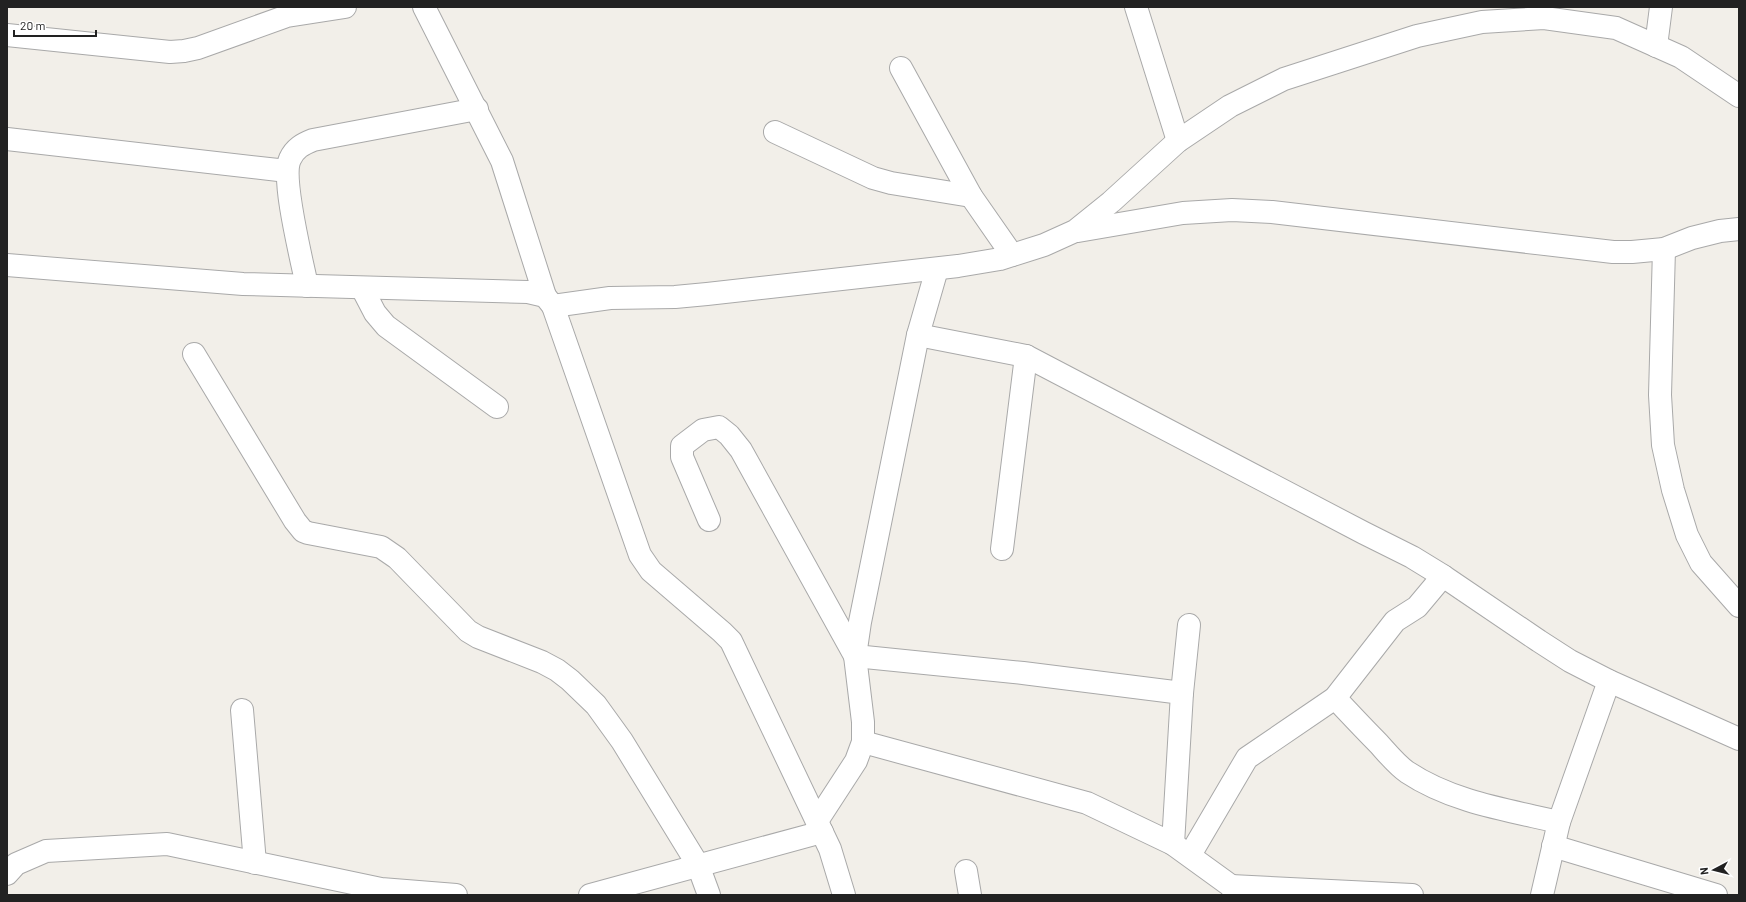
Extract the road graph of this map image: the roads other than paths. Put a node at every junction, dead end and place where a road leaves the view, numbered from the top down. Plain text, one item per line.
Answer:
1 (345, 7) edge
2 (424, 7) edge
3 (1136, 7) edge
4 (1661, 7) edge
5 (7, 35) edge
6 (1656, 46) junction
7 (901, 68) dead end
8 (1739, 96) edge
9 (477, 109) junction
10 (775, 132) dead end
11 (7, 139) edge
12 (1178, 141) junction
13 (287, 171) junction
14 (971, 196) junction
15 (1739, 229) edge
16 (1075, 231) junction
17 (1664, 249) junction
18 (1012, 255) junction
19 (7, 266) edge
20 (937, 268) junction
21 (307, 286) junction
22 (362, 288) junction
23 (549, 301) junction
24 (918, 335) junction
25 (194, 354) dead end
26 (1026, 356) junction
27 (497, 407) dead end
28 (709, 520) dead end
29 (1002, 549) dead end
30 (1443, 576) junction
31 (1739, 606) edge
32 (1189, 625) dead end
33 (855, 656) junction
34 (1609, 681) junction
35 (1182, 693) junction
36 (1335, 698) junction
37 (242, 710) dead end
38 (1739, 739) edge
39 (863, 742) junction
40 (1559, 822) junction
41 (819, 827) junction
42 (1553, 846) junction
43 (1181, 849) junction
44 (255, 862) junction
45 (698, 865) junction
46 (966, 871) dead end
47 (7, 874) edge
48 (1233, 891) edge
49 (1412, 894) edge
50 (456, 895) edge
51 (590, 895) edge
52 (709, 895) edge
53 (844, 895) edge
54 (970, 895) edge
55 (1542, 895) edge
56 (1716, 895) edge

1 - 5 street
2 - 9 street
3 - 12 street
4 - 6 street
6 - 8 street
6 - 12 street
7 - 14 street
9 - 13 street
9 - 23 street
10 - 14 street
11 - 13 street
12 - 16 street
13 - 21 street
14 - 18 street
15 - 17 street
16 - 17 street
16 - 18 street
17 - 31 street
18 - 20 street
19 - 21 street
20 - 23 street
20 - 24 street
21 - 22 street
22 - 23 street
22 - 27 street
23 - 41 street
24 - 26 street
24 - 33 street
25 - 45 street
26 - 29 street
26 - 30 street
28 - 33 street
30 - 34 street
30 - 36 street
32 - 35 street
33 - 35 street
33 - 39 street
34 - 38 street
34 - 40 street
35 - 43 street
36 - 40 street
36 - 43 street
37 - 44 street
39 - 41 street
39 - 43 street
40 - 42 street
41 - 45 street
41 - 53 street
42 - 55 street
42 - 56 street
43 - 48 street
44 - 47 street
44 - 50 street
45 - 51 street
45 - 52 street
46 - 54 street
48 - 49 street

